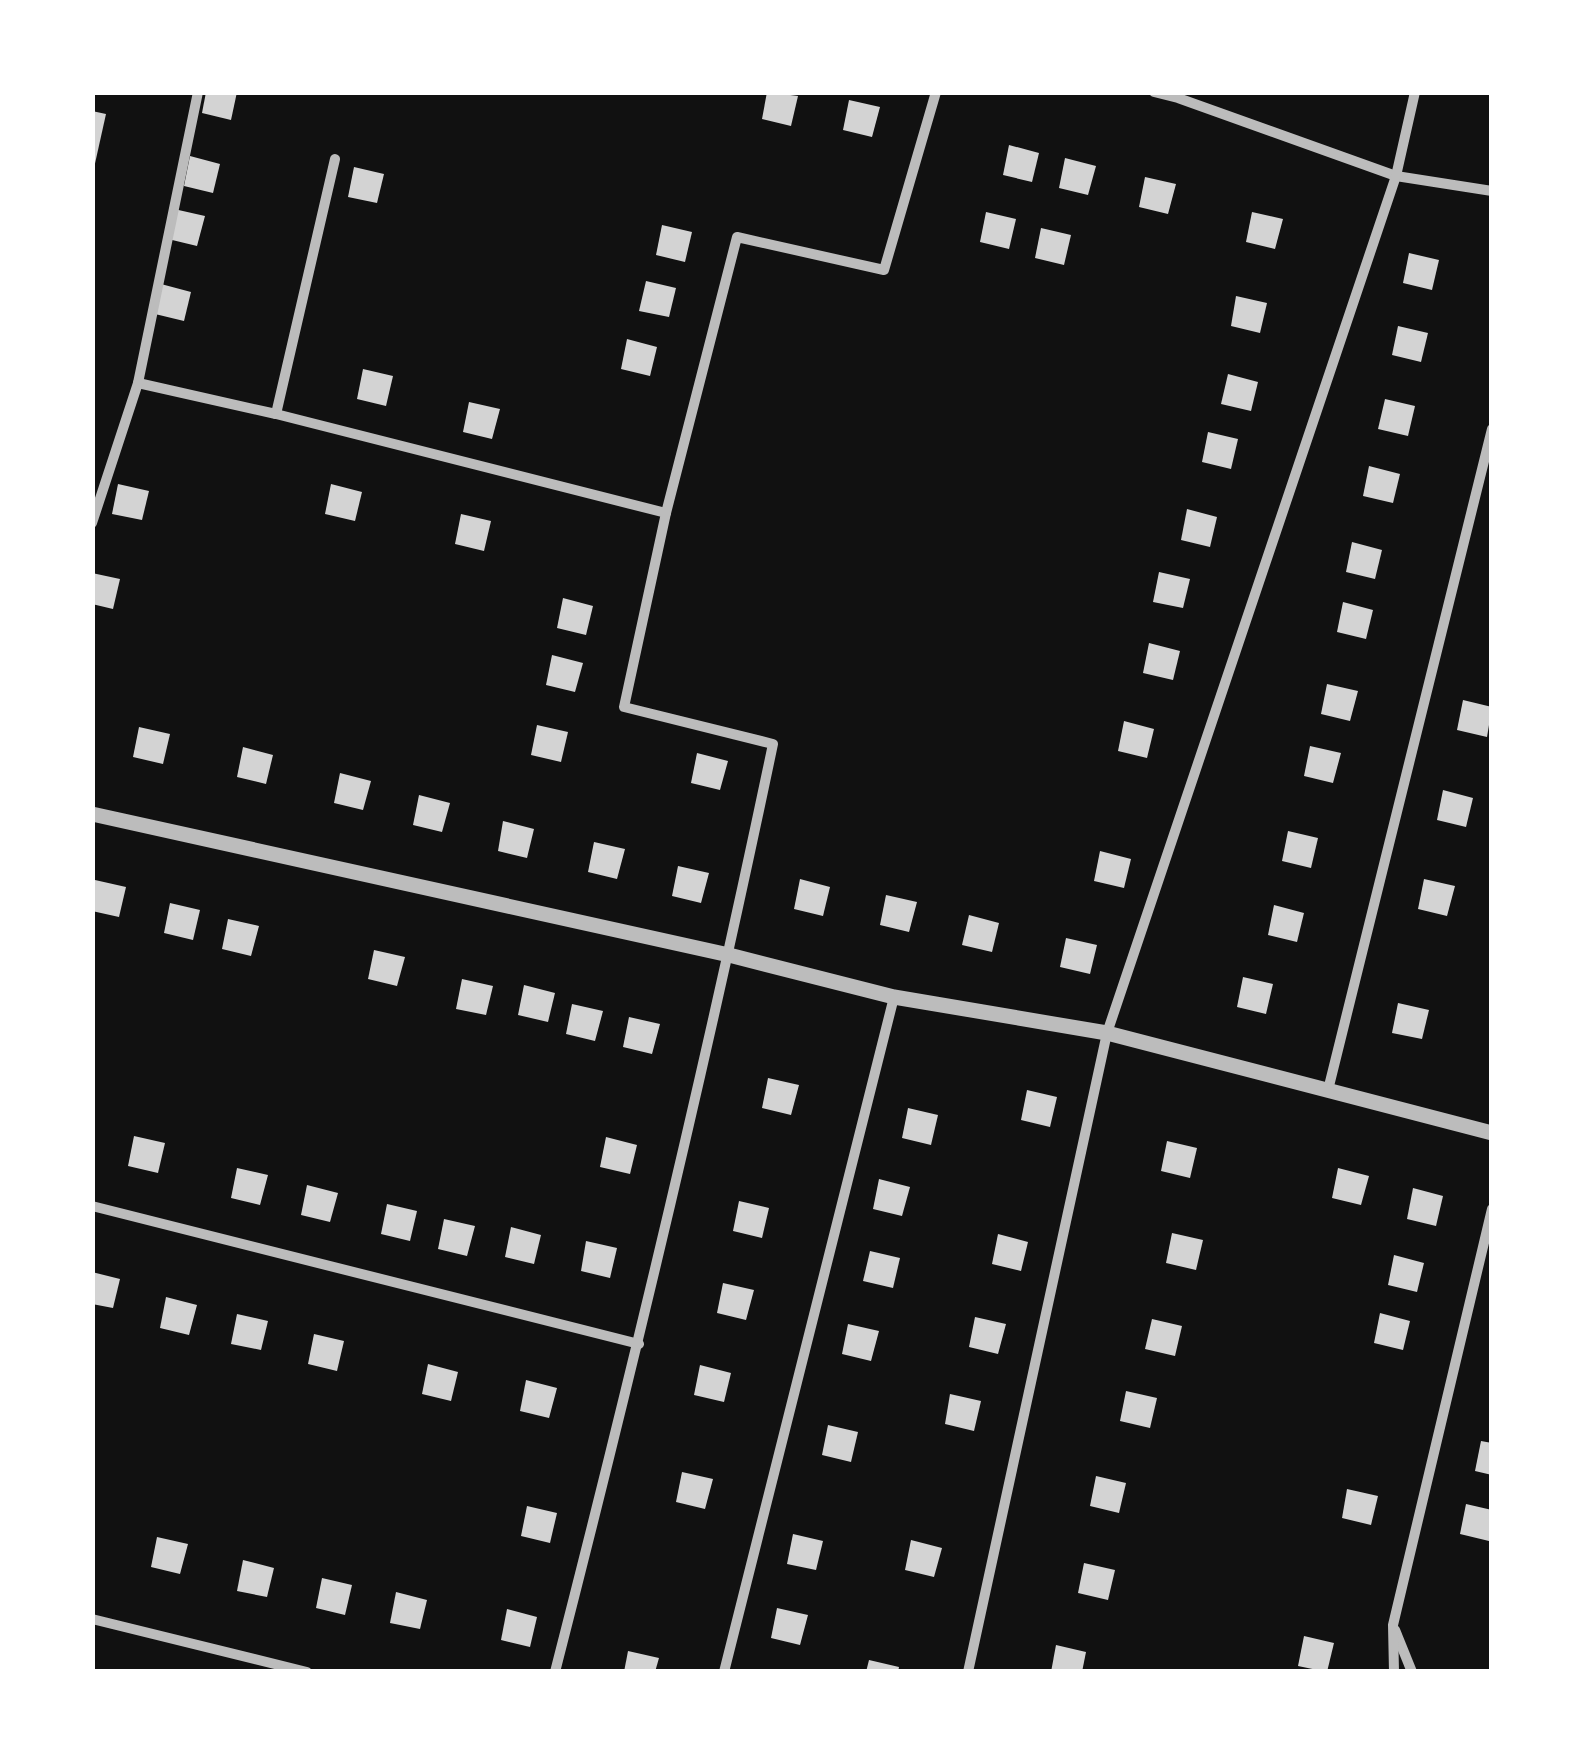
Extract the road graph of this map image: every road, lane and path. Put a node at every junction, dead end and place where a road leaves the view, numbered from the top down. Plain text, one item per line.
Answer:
1 (198, 92) edge
2 (936, 92) edge
3 (1154, 92) edge
4 (1415, 92) edge
5 (1179, 95) edge
6 (334, 159) dead end
7 (1396, 176) junction
8 (1492, 191) edge
9 (138, 383) junction
10 (276, 414) junction
11 (1492, 429) edge
12 (666, 513) junction
13 (92, 523) edge
14 (92, 814) edge
15 (728, 955) junction
16 (894, 997) junction
17 (1107, 1034) junction
18 (1328, 1090) junction
19 (1492, 1133) edge
20 (92, 1206) edge
21 (1492, 1209) edge
22 (639, 1344) junction
23 (92, 1619) edge
24 (1392, 1624) junction
25 (307, 1672) edge
26 (555, 1672) edge
27 (724, 1672) edge
28 (968, 1672) edge
29 (1394, 1672) edge
30 (1412, 1672) edge

1 - 9 street
2 - 12 street
3 - 5 street
4 - 7 street
5 - 7 street
6 - 10 street
7 - 8 street
7 - 17 street
9 - 10 street
9 - 13 street
10 - 12 street
11 - 18 street
12 - 15 street
14 - 15 street
15 - 16 street
15 - 22 street
16 - 17 street
16 - 27 street
17 - 18 street
17 - 28 street
18 - 19 street
20 - 22 street
21 - 24 street
22 - 26 street
23 - 25 street
24 - 29 street
24 - 30 street

